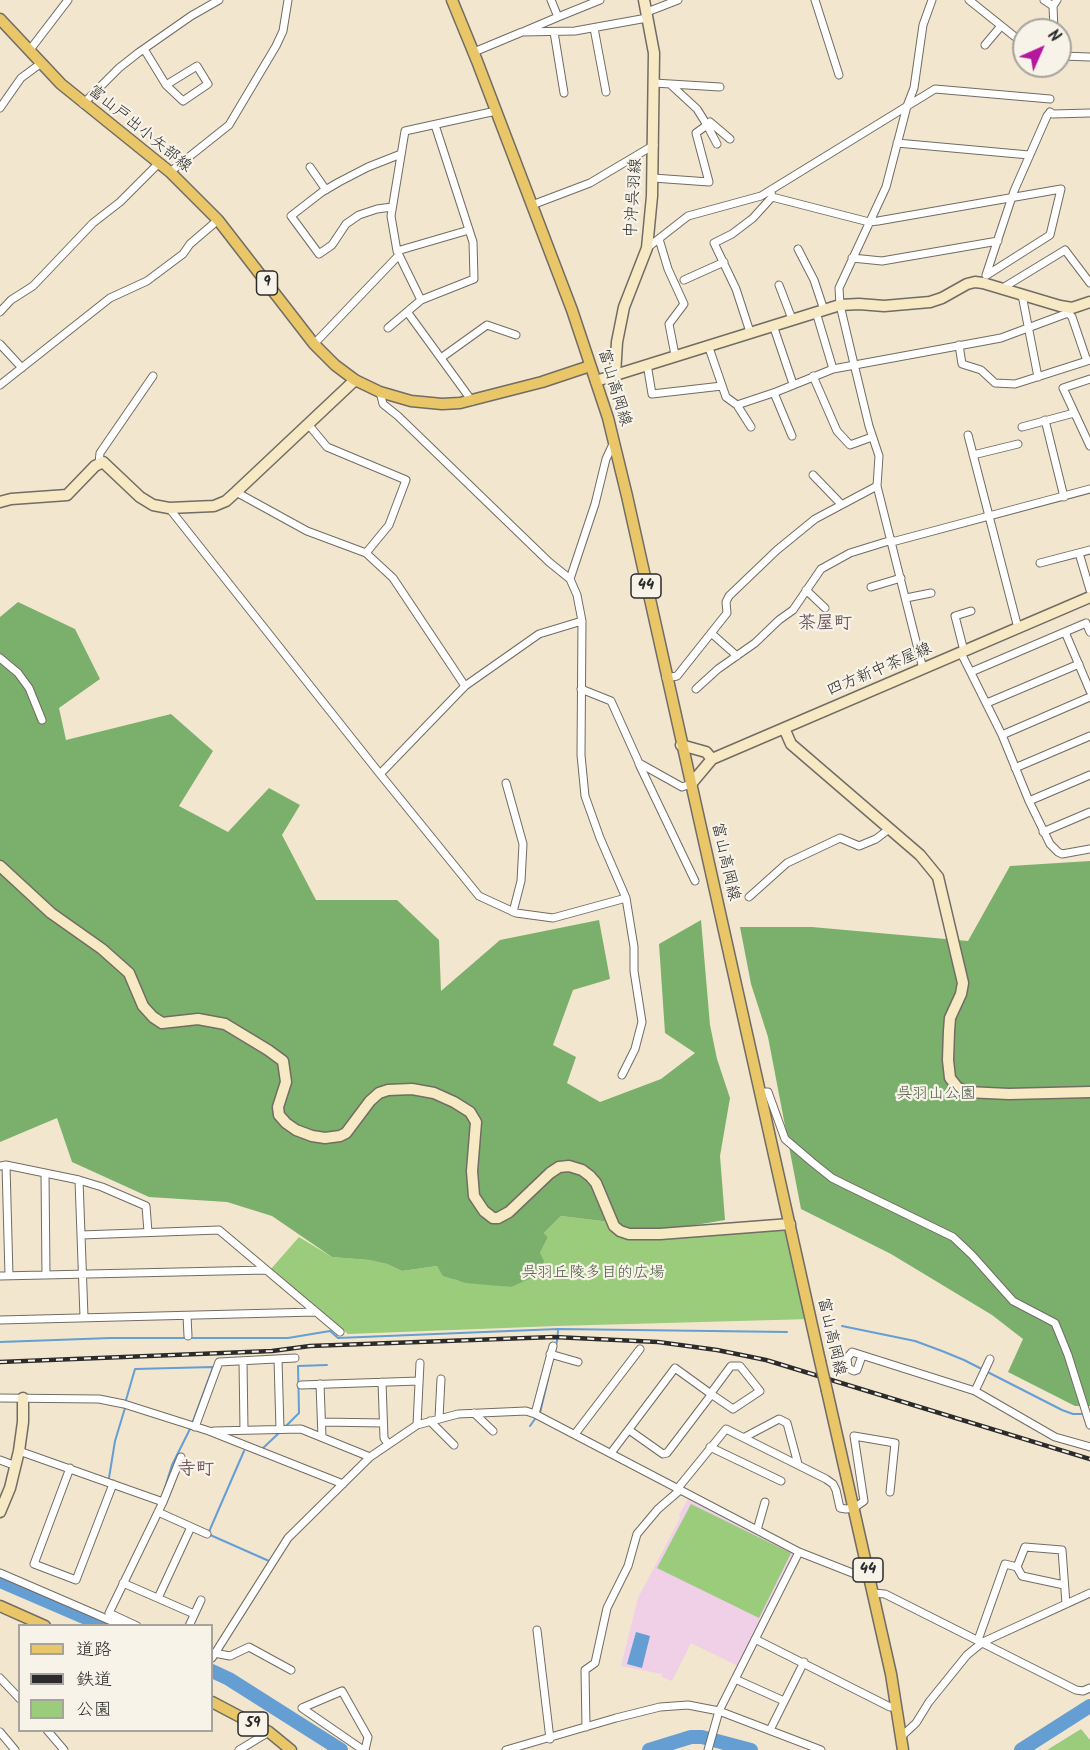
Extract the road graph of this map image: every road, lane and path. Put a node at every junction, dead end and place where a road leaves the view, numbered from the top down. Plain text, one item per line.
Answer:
1 (68, 0) edge
2 (219, 0) edge
3 (288, 0) edge
4 (452, 0) edge
5 (550, 0) edge
6 (598, 0) edge
7 (644, 0) edge
8 (678, 0) edge
9 (815, 0) edge
10 (932, 0) edge
11 (969, 0) edge
12 (1044, 0) edge
13 (1055, 3) edge
14 (647, 15) junction
15 (558, 17) junction
16 (1054, 18) edge
17 (0, 19) edge
18 (1001, 26) junction
19 (594, 28) junction
20 (522, 32) junction
21 (554, 32) junction
22 (1012, 35) edge
23 (985, 45) dead end
24 (144, 48) junction
25 (29, 51) junction
26 (474, 52) junction
27 (1072, 56) edge
28 (1090, 57) edge
29 (40, 64) junction
30 (839, 75) dead end
31 (654, 83) junction
32 (671, 85) junction
33 (166, 86) junction
34 (720, 87) dead end
35 (606, 92) dead end
36 (564, 93) dead end
37 (1050, 99) dead end
38 (83, 104) junction
39 (907, 105) junction
40 (0, 108) edge
41 (496, 111) junction
42 (1090, 112) edge
43 (707, 124) junction
44 (435, 125) junction
45 (730, 139) dead end
46 (897, 143) junction
47 (717, 144) dead end
48 (654, 145) junction
49 (401, 154) junction
50 (1029, 155) junction
51 (159, 163) junction
52 (310, 166) dead end
53 (170, 172) junction
54 (653, 178) junction
55 (326, 190) junction
56 (772, 194) junction
57 (1012, 198) junction
58 (532, 205) junction
59 (392, 207) junction
60 (218, 220) junction
61 (869, 222) junction
62 (469, 230) junction
63 (659, 239) junction
64 (998, 241) junction
65 (647, 248) junction
66 (798, 249) dead end
67 (398, 253) junction
68 (852, 258) junction
69 (724, 262) junction
70 (985, 279) junction
71 (684, 280) dead end
72 (1090, 283) edge
73 (779, 285) dead end
74 (1001, 288) junction
75 (1022, 295) junction
76 (421, 300) junction
77 (1090, 302) edge
78 (840, 305) junction
79 (1070, 310) junction
80 (820, 311) junction
81 (0, 312) edge
82 (408, 313) junction
83 (792, 319) junction
84 (773, 325) junction
85 (1028, 327) junction
86 (388, 328) dead end
87 (750, 332) junction
88 (516, 335) dead end
89 (0, 344) edge
90 (314, 344) junction
91 (708, 345) junction
92 (959, 345) junction
93 (675, 355) junction
94 (441, 358) junction
95 (1089, 360) edge
96 (647, 364) junction
97 (854, 364) junction
98 (590, 366) junction
99 (22, 368) junction
100 (833, 369) junction
101 (615, 375) junction
102 (153, 376) dead end
103 (813, 376) junction
104 (1038, 377) junction
105 (1090, 379) edge
106 (355, 380) junction
107 (596, 381) junction
108 (793, 384) junction
109 (0, 385) edge
110 (722, 386) junction
111 (381, 392) junction
112 (774, 393) junction
113 (472, 401) junction
114 (737, 405) junction
115 (1074, 413) junction
116 (1045, 420) junction
117 (308, 424) junction
118 (751, 427) dead end
119 (1022, 427) dead end
120 (969, 435) dead end
121 (792, 436) dead end
122 (872, 436) junction
123 (614, 442) junction
124 (1018, 444) dead end
125 (1090, 444) edge
126 (974, 455) junction
127 (99, 463) junction
128 (813, 475) dead end
129 (877, 486) junction
130 (1090, 489) edge
131 (236, 492) junction
132 (1064, 497) junction
133 (0, 502) edge
134 (841, 504) junction
135 (170, 508) junction
136 (989, 516) junction
137 (892, 541) junction
138 (1090, 550) edge
139 (366, 553) junction
140 (1079, 553) junction
141 (1040, 563) dead end
142 (901, 578) junction
143 (570, 579) junction
144 (872, 586) dead end
145 (806, 590) junction
146 (1090, 590) edge
147 (931, 593) dead end
148 (1090, 597) edge
149 (906, 598) junction
150 (825, 608) dead end
151 (971, 611) dead end
152 (582, 621) junction
153 (1018, 628) junction
154 (1065, 632) junction
155 (1090, 632) edge
156 (711, 633) junction
157 (963, 652) junction
158 (737, 656) junction
159 (0, 658) edge
160 (1078, 664) junction
161 (923, 669) junction
162 (971, 672) junction
163 (666, 678) junction
164 (465, 686) junction
165 (581, 689) junction
166 (696, 689) dead end
167 (1090, 691) edge
168 (1090, 696) edge
169 (987, 704) junction
170 (42, 720) dead end
171 (784, 728) junction
172 (1002, 735) junction
173 (1090, 736) edge
174 (681, 745) junction
175 (712, 759) junction
176 (639, 763) junction
177 (1016, 768) junction
178 (380, 774) junction
179 (1090, 775) edge
180 (506, 783) dead end
181 (691, 784) junction
182 (1029, 801) junction
183 (1090, 812) edge
184 (889, 829) junction
185 (1043, 832) junction
186 (1090, 849) edge
187 (0, 866) edge
188 (695, 881) dead end
189 (749, 897) dead end
190 (627, 898) junction
191 (513, 912) junction
192 (622, 1075) dead end
193 (760, 1092) junction
194 (1090, 1092) edge
195 (3, 1165) edge
196 (45, 1173) junction
197 (79, 1180) junction
198 (790, 1224) junction
199 (148, 1232) junction
200 (81, 1235) junction
201 (266, 1270) junction
202 (46, 1275) junction
203 (82, 1275) junction
204 (0, 1276) edge
205 (9, 1276) junction
206 (315, 1312) junction
207 (187, 1316) junction
208 (84, 1317) junction
209 (0, 1320) edge
210 (339, 1332) dead end
211 (188, 1336) dead end
212 (553, 1346) dead end
213 (640, 1349) dead end
214 (553, 1355) junction
215 (862, 1356) dead end
216 (295, 1358) dead end
217 (278, 1359) junction
218 (990, 1359) dead end
219 (243, 1361) junction
220 (578, 1362) dead end
221 (420, 1363) dead end
222 (441, 1379) dead end
223 (419, 1381) junction
224 (382, 1382) junction
225 (320, 1384) junction
226 (301, 1385) dead end
227 (975, 1391) junction
228 (711, 1394) junction
229 (0, 1398) edge
230 (23, 1398) junction
231 (474, 1413) junction
232 (535, 1414) junction
233 (440, 1418) junction
234 (430, 1421) junction
235 (322, 1422) junction
236 (383, 1423) junction
237 (417, 1425) junction
238 (1090, 1425) edge
239 (195, 1427) junction
240 (280, 1429) junction
241 (244, 1430) junction
242 (629, 1430) junction
243 (209, 1431) junction
244 (493, 1431) dead end
245 (575, 1434) junction
246 (322, 1437) junction
247 (745, 1437) junction
248 (388, 1444) junction
249 (454, 1445) dead end
250 (710, 1447) junction
251 (1090, 1447) edge
252 (20, 1451) junction
253 (611, 1453) junction
254 (181, 1457) dead end
255 (370, 1457) junction
256 (0, 1460) edge
257 (798, 1464) junction
258 (15, 1466) junction
259 (70, 1468) junction
260 (781, 1481) dead end
261 (113, 1484) junction
262 (343, 1484) junction
263 (679, 1489) junction
264 (890, 1492) dead end
265 (163, 1502) junction
266 (765, 1502) dead end
267 (854, 1508) junction
268 (0, 1512) edge
269 (158, 1512) junction
270 (192, 1527) junction
271 (757, 1530) junction
272 (207, 1534) dead end
273 (799, 1552) junction
274 (1017, 1567) junction
275 (0, 1573) edge
276 (869, 1576) junction
277 (123, 1583) junction
278 (1064, 1585) junction
279 (873, 1593) junction
280 (1090, 1593) edge
281 (158, 1598) junction
282 (201, 1600) dead end
283 (1066, 1604) junction
284 (1, 1610) edge
285 (194, 1614) junction
286 (40, 1624) edge
287 (118, 1624) edge
288 (133, 1624) edge
289 (190, 1624) edge
290 (537, 1630) dead end
291 (755, 1639) junction
292 (980, 1641) junction
293 (213, 1655) edge
294 (804, 1662) junction
295 (291, 1670) dead end
296 (0, 1678) edge
297 (735, 1679) junction
298 (1090, 1688) edge
299 (18, 1697) edge
300 (784, 1701) junction
301 (213, 1703) edge
302 (897, 1707) junction
303 (719, 1711) junction
304 (586, 1727) junction
305 (770, 1730) junction
306 (0, 1732) edge
307 (48, 1732) edge
308 (269, 1732) junction
309 (902, 1736) junction
310 (550, 1739) junction
311 (539, 1741) junction
312 (708, 1748) edge
313 (15, 1750) edge
314 (64, 1750) edge
315 (239, 1750) edge
316 (291, 1750) edge
317 (364, 1750) edge
318 (507, 1750) edge
319 (542, 1750) edge
320 (821, 1750) edge
321 (903, 1750) edge

1 - 25 street
2 - 24 street
3 - 53 street
4 - 26 main road, 富山高岡線 / 44
5 - 15 street
6 - 15 street
7 - 14 street, 中沖呉羽線
8 - 14 street
9 - 30 street
10 - 39 street
11 - 18 street
12 - 13 street
13 - 16 street
14 - 19 street
14 - 31 street, 中沖呉羽線
15 - 20 street
17 - 25 main road, 富山戸出小矢部線 / 9
18 - 22 street
18 - 23 street
19 - 21 street
19 - 35 street
20 - 21 street
20 - 26 street
21 - 36 street
24 - 33 street
24 - 38 street
25 - 29 main road, 富山戸出小矢部線 / 9
26 - 41 main road, 富山高岡線 / 44
27 - 28 street
29 - 38 main road, 富山戸出小矢部線 / 9
29 - 40 street
31 - 32 street
31 - 48 street, 中沖呉羽線
32 - 34 street
32 - 43 street
33 - 33 street
37 - 39 street
38 - 51 main road, 富山戸出小矢部線 / 9
39 - 46 street
39 - 56 street
41 - 44 street
41 - 58 main road, 富山高岡線 / 44
42 - 50 street
43 - 45 street
43 - 47 street
43 - 54 street
44 - 49 street
44 - 62 street
46 - 50 street
46 - 61 street
48 - 54 street, 中沖呉羽線
48 - 58 street
49 - 55 street
49 - 59 street
50 - 57 street
51 - 53 main road, 富山戸出小矢部線 / 9
51 - 81 street
52 - 55 street
53 - 60 main road, 富山戸出小矢部線 / 9
54 - 65 street, 中沖呉羽線
55 - 59 street
56 - 61 street
56 - 63 street
56 - 69 street
57 - 61 street
57 - 64 street
57 - 70 street
58 - 98 main road, 富山高岡線 / 44
59 - 67 street
60 - 90 main road, 富山戸出小矢部線 / 9
60 - 99 street
61 - 68 street
62 - 67 street
62 - 76 street
63 - 65 street
63 - 93 street
64 - 68 street
64 - 70 street
65 - 101 street, 中沖呉羽線
66 - 80 street
67 - 76 street
67 - 90 street
68 - 78 street
69 - 71 street
69 - 87 street
70 - 74 street
70 - 78 street
72 - 74 street
73 - 83 street
74 - 75 street
75 - 79 street
75 - 85 street
76 - 82 street
77 - 79 street
78 - 80 street
78 - 97 street
79 - 85 street
79 - 95 street
80 - 83 street
80 - 100 street
82 - 86 street
82 - 94 street
83 - 84 street
84 - 87 street
84 - 108 street
85 - 92 street
85 - 104 street
87 - 91 street
88 - 94 street
89 - 99 street
90 - 106 main road, 富山戸出小矢部線 / 9
91 - 93 street
91 - 110 street
92 - 97 street
92 - 104 street
93 - 96 street
94 - 113 street
95 - 104 street
96 - 101 street
96 - 110 street
97 - 100 street
97 - 122 street
98 - 107 main road, 富山高岡線 / 44
98 - 113 main road, 富山戸出小矢部線 / 9
99 - 109 street
100 - 103 street
101 - 107 street
102 - 127 street
103 - 108 street
103 - 122 street
105 - 115 street
106 - 111 main road, 富山戸出小矢部線 / 9
106 - 117 street
107 - 123 main road, 富山高岡線 / 44
108 - 112 street
110 - 114 street
111 - 113 main road, 富山戸出小矢部線 / 9
111 - 143 street
112 - 114 street
112 - 121 street
114 - 118 street
115 - 116 street
115 - 125 street
116 - 119 street
116 - 132 street
117 - 131 street
117 - 139 street
120 - 126 street
122 - 129 street
123 - 143 street
123 - 163 main road, 富山高岡線 / 44
124 - 126 street
126 - 136 street
127 - 133 street
127 - 135 street
128 - 134 street
129 - 134 street
129 - 137 street
130 - 132 street
131 - 135 street
131 - 139 street
132 - 136 street
134 - 156 street
135 - 178 street
136 - 137 street
136 - 153 street
137 - 142 street
137 - 145 street
138 - 140 street
139 - 164 street
140 - 141 street
140 - 146 street
142 - 144 street
142 - 149 street
143 - 152 street
145 - 150 street
145 - 158 street
147 - 149 street
148 - 153 street, 四方新中茶屋線
149 - 161 street
151 - 157 street
152 - 164 street
152 - 165 street
153 - 157 street, 四方新中茶屋線
154 - 155 street
154 - 160 street
154 - 162 street
156 - 158 street
156 - 163 street
157 - 161 street, 四方新中茶屋線
157 - 162 street
158 - 166 street
159 - 170 street
160 - 167 street
160 - 169 street
161 - 171 street, 四方新中茶屋線
162 - 169 street
163 - 174 main road, 富山高岡線 / 44
164 - 178 street
165 - 176 street
165 - 190 street
168 - 172 street
169 - 172 street
171 - 175 street, 四方新中茶屋線
171 - 184 street
172 - 177 street
173 - 177 street
174 - 175 street
174 - 181 main road, 富山高岡線 / 44
175 - 181 street, 四方新中茶屋線
176 - 181 street
176 - 188 street
177 - 182 street
178 - 191 street
179 - 182 street
180 - 191 street
181 - 193 main road, 富山高岡線 / 44
182 - 185 street
183 - 185 street
184 - 189 street
184 - 194 street
185 - 186 street
187 - 198 street
190 - 191 street
190 - 192 street
193 - 198 main road, 富山高岡線 / 44
193 - 238 street
195 - 196 street
195 - 205 street
196 - 197 street
196 - 202 street
197 - 199 street
197 - 200 street
198 - 267 main road, 富山高岡線 / 44, bridge
199 - 200 street
199 - 201 street
200 - 203 street
201 - 203 street
201 - 206 street
202 - 203 street
202 - 205 street
203 - 208 street
204 - 205 street
206 - 207 street
206 - 210 street
207 - 208 street
207 - 211 street
208 - 209 street
212 - 214 street
213 - 245 street
214 - 220 street
214 - 232 street
215 - 227 street
216 - 217 street
217 - 219 street
217 - 240 street
218 - 227 street
219 - 239 street
219 - 241 street
221 - 223 street
222 - 233 street
223 - 224 street
223 - 237 street
224 - 225 street
224 - 236 street
225 - 226 street
225 - 235 street
227 - 251 street
228 - 228 street
228 - 242 street
228 - 242 street
229 - 230 street
230 - 239 street
230 - 252 street
231 - 232 street
231 - 233 street
231 - 244 street
232 - 245 street
233 - 234 street
234 - 237 street
234 - 249 street
235 - 236 street
235 - 246 street
236 - 248 street
237 - 248 street
239 - 243 street
240 - 241 street
240 - 246 street
241 - 243 street
242 - 253 street
243 - 262 street
245 - 253 street
246 - 255 street
247 - 250 street
247 - 257 street
247 - 257 street
248 - 255 street
250 - 260 street
250 - 263 street
252 - 258 street
252 - 259 street
253 - 263 street
254 - 265 street
255 - 262 street
256 - 258 street
257 - 267 street
258 - 268 street
259 - 261 street
259 - 261 street
261 - 265 street
262 - 293 street
263 - 271 street
263 - 304 street
264 - 267 street
265 - 269 street
266 - 271 street
267 - 276 main road, 富山高岡線 / 44
269 - 270 street
269 - 277 street
270 - 272 street
270 - 281 street
271 - 273 street
273 - 276 street
273 - 291 street
274 - 278 street
274 - 278 street
274 - 292 street
275 - 287 street
276 - 279 main road, 富山高岡線 / 44
277 - 281 street
277 - 288 street
278 - 283 street
279 - 292 street
279 - 302 main road, 富山高岡線 / 44
280 - 283 street
281 - 285 street
282 - 285 street
283 - 292 street
284 - 286 main road
285 - 289 street
290 - 310 street
291 - 294 street
291 - 297 street
292 - 298 street
292 - 309 street
293 - 295 street
294 - 300 street
294 - 302 street
296 - 299 street
297 - 300 street
297 - 303 street
300 - 305 street
301 - 308 main road, 59
302 - 309 main road, 富山高岡線 / 44
303 - 304 street
303 - 305 street
303 - 312 street
304 - 310 street
305 - 320 street
306 - 313 street
307 - 314 street
308 - 315 street
308 - 316 main road, 59
309 - 321 main road, 富山高岡線 / 44
310 - 311 street
311 - 318 street
311 - 319 street
317 - 317 street

